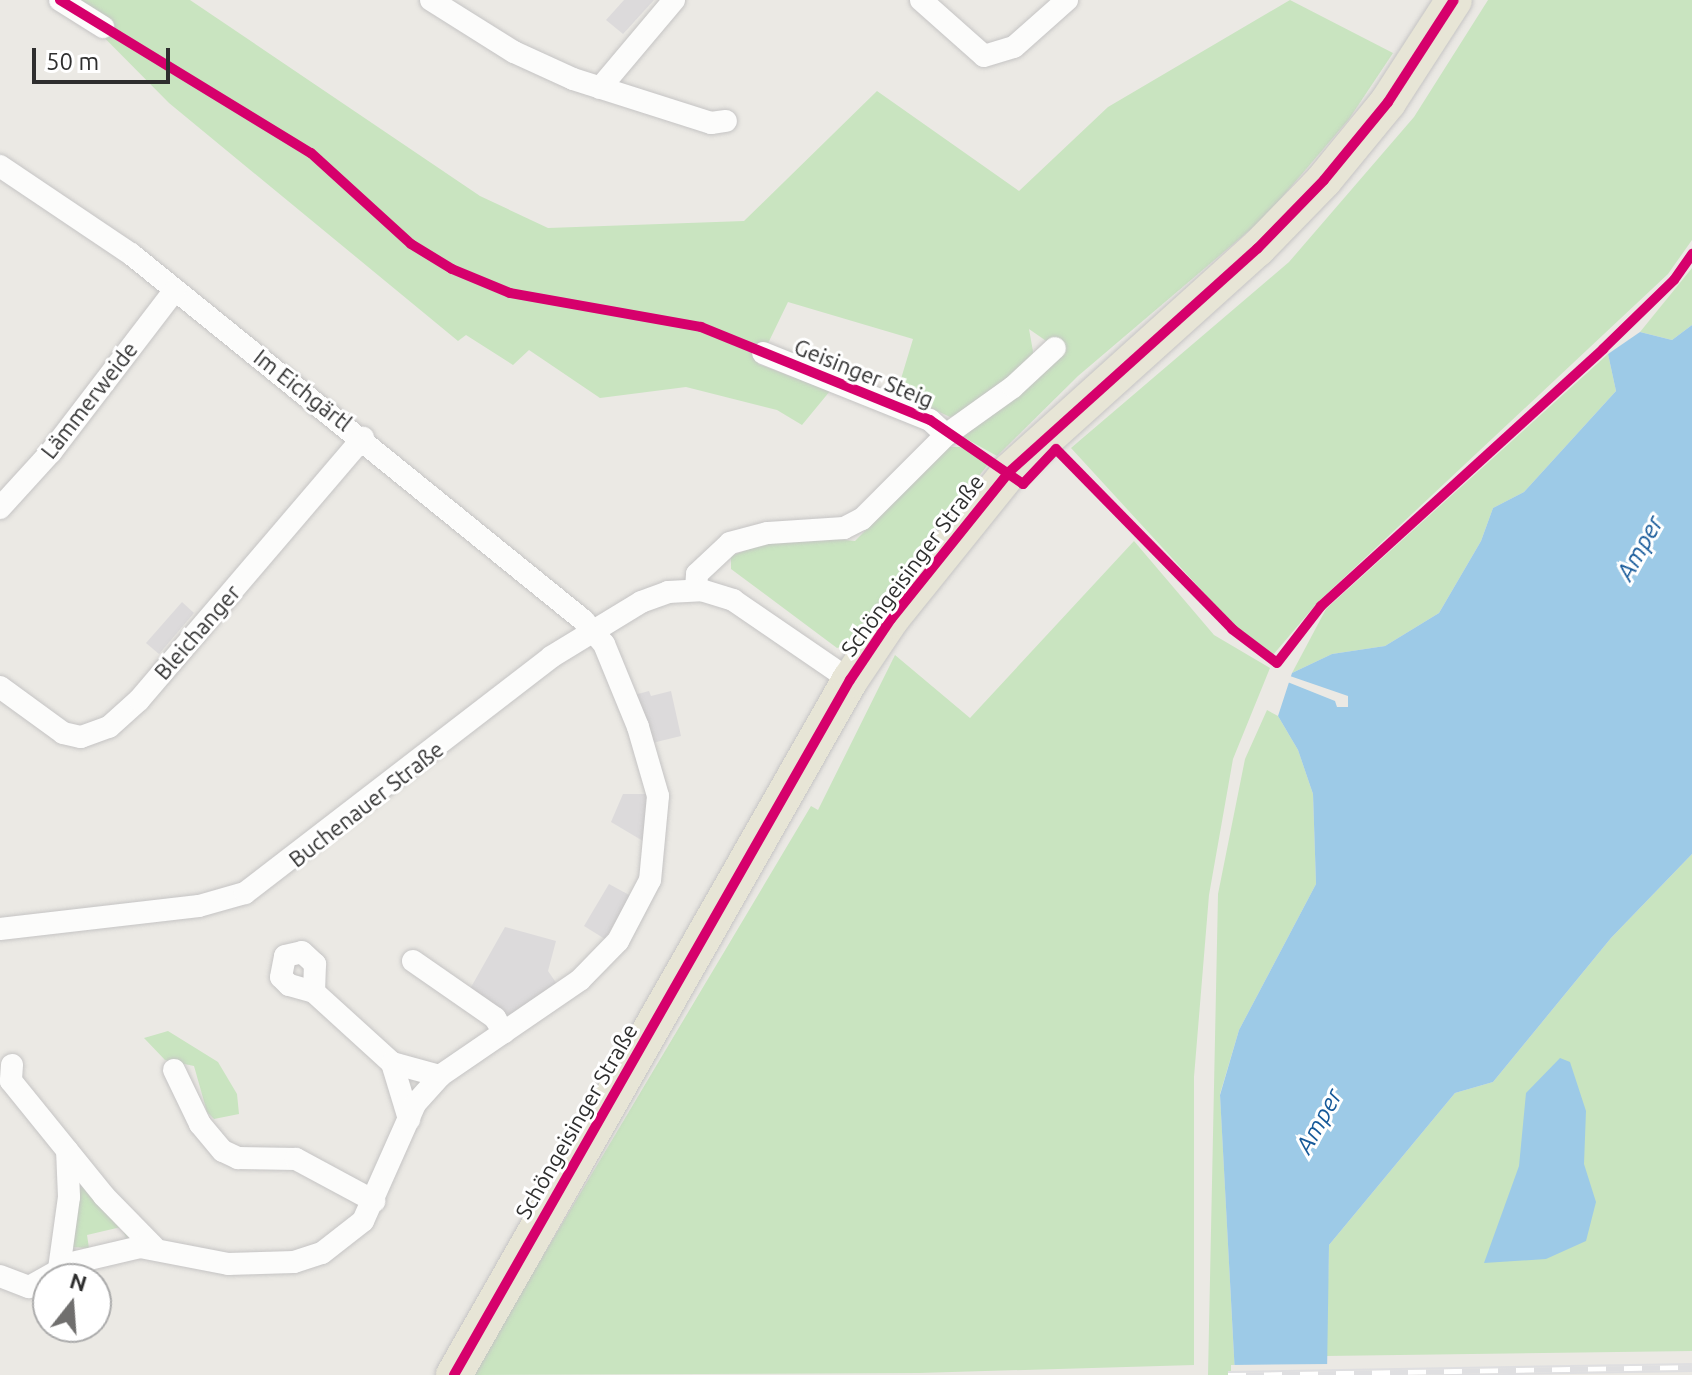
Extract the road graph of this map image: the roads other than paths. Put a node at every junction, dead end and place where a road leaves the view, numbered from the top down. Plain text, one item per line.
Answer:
1 (60, 0) edge
2 (431, 0) edge
3 (674, 0) edge
4 (921, 0) edge
5 (1067, 0) edge
6 (1454, 0) edge
7 (103, 27) dead end
8 (600, 88) junction
9 (726, 121) dead end
10 (0, 166) edge
11 (175, 290) junction
12 (1055, 348) dead end
13 (763, 353) dead end
14 (946, 435) junction
15 (363, 438) junction
16 (0, 508) edge
17 (696, 589) junction
18 (593, 630) junction
19 (850, 680) junction
20 (0, 687) edge
21 (0, 929) edge
22 (413, 961) dead end
23 (314, 992) dead end
24 (504, 1033) junction
25 (392, 1063) junction
26 (12, 1065) dead end
27 (174, 1070) dead end
28 (440, 1076) junction
29 (409, 1119) junction
30 (67, 1150) junction
31 (374, 1201) junction
32 (154, 1247) junction
33 (60, 1263) edge
34 (76, 1263) edge
35 (0, 1276) edge
36 (32, 1285) edge
37 (454, 1375) edge

1 - 7 street
2 - 8 street
3 - 8 street
4 - 5 street
6 - 19 main road, Schöngeisinger Straße
8 - 9 street
10 - 11 street, Im Eichgärtl
11 - 15 street, Im Eichgärtl
11 - 16 street, Lämmerweide
12 - 14 street
13 - 14 street, Geisinger Steig
14 - 17 street
15 - 18 street, Im Eichgärtl
15 - 20 street, Bleichanger
17 - 18 street, Buchenauer Straße
17 - 19 street, Buchenauer Straße
18 - 21 street, Buchenauer Straße
18 - 24 street
19 - 37 main road, Schöngeisinger Straße
22 - 24 street
23 - 25 street
24 - 28 street
25 - 28 street
25 - 29 street
26 - 30 street
27 - 31 street
28 - 29 street
29 - 31 street
30 - 32 street
30 - 33 street
31 - 32 street
32 - 34 street
35 - 36 street

